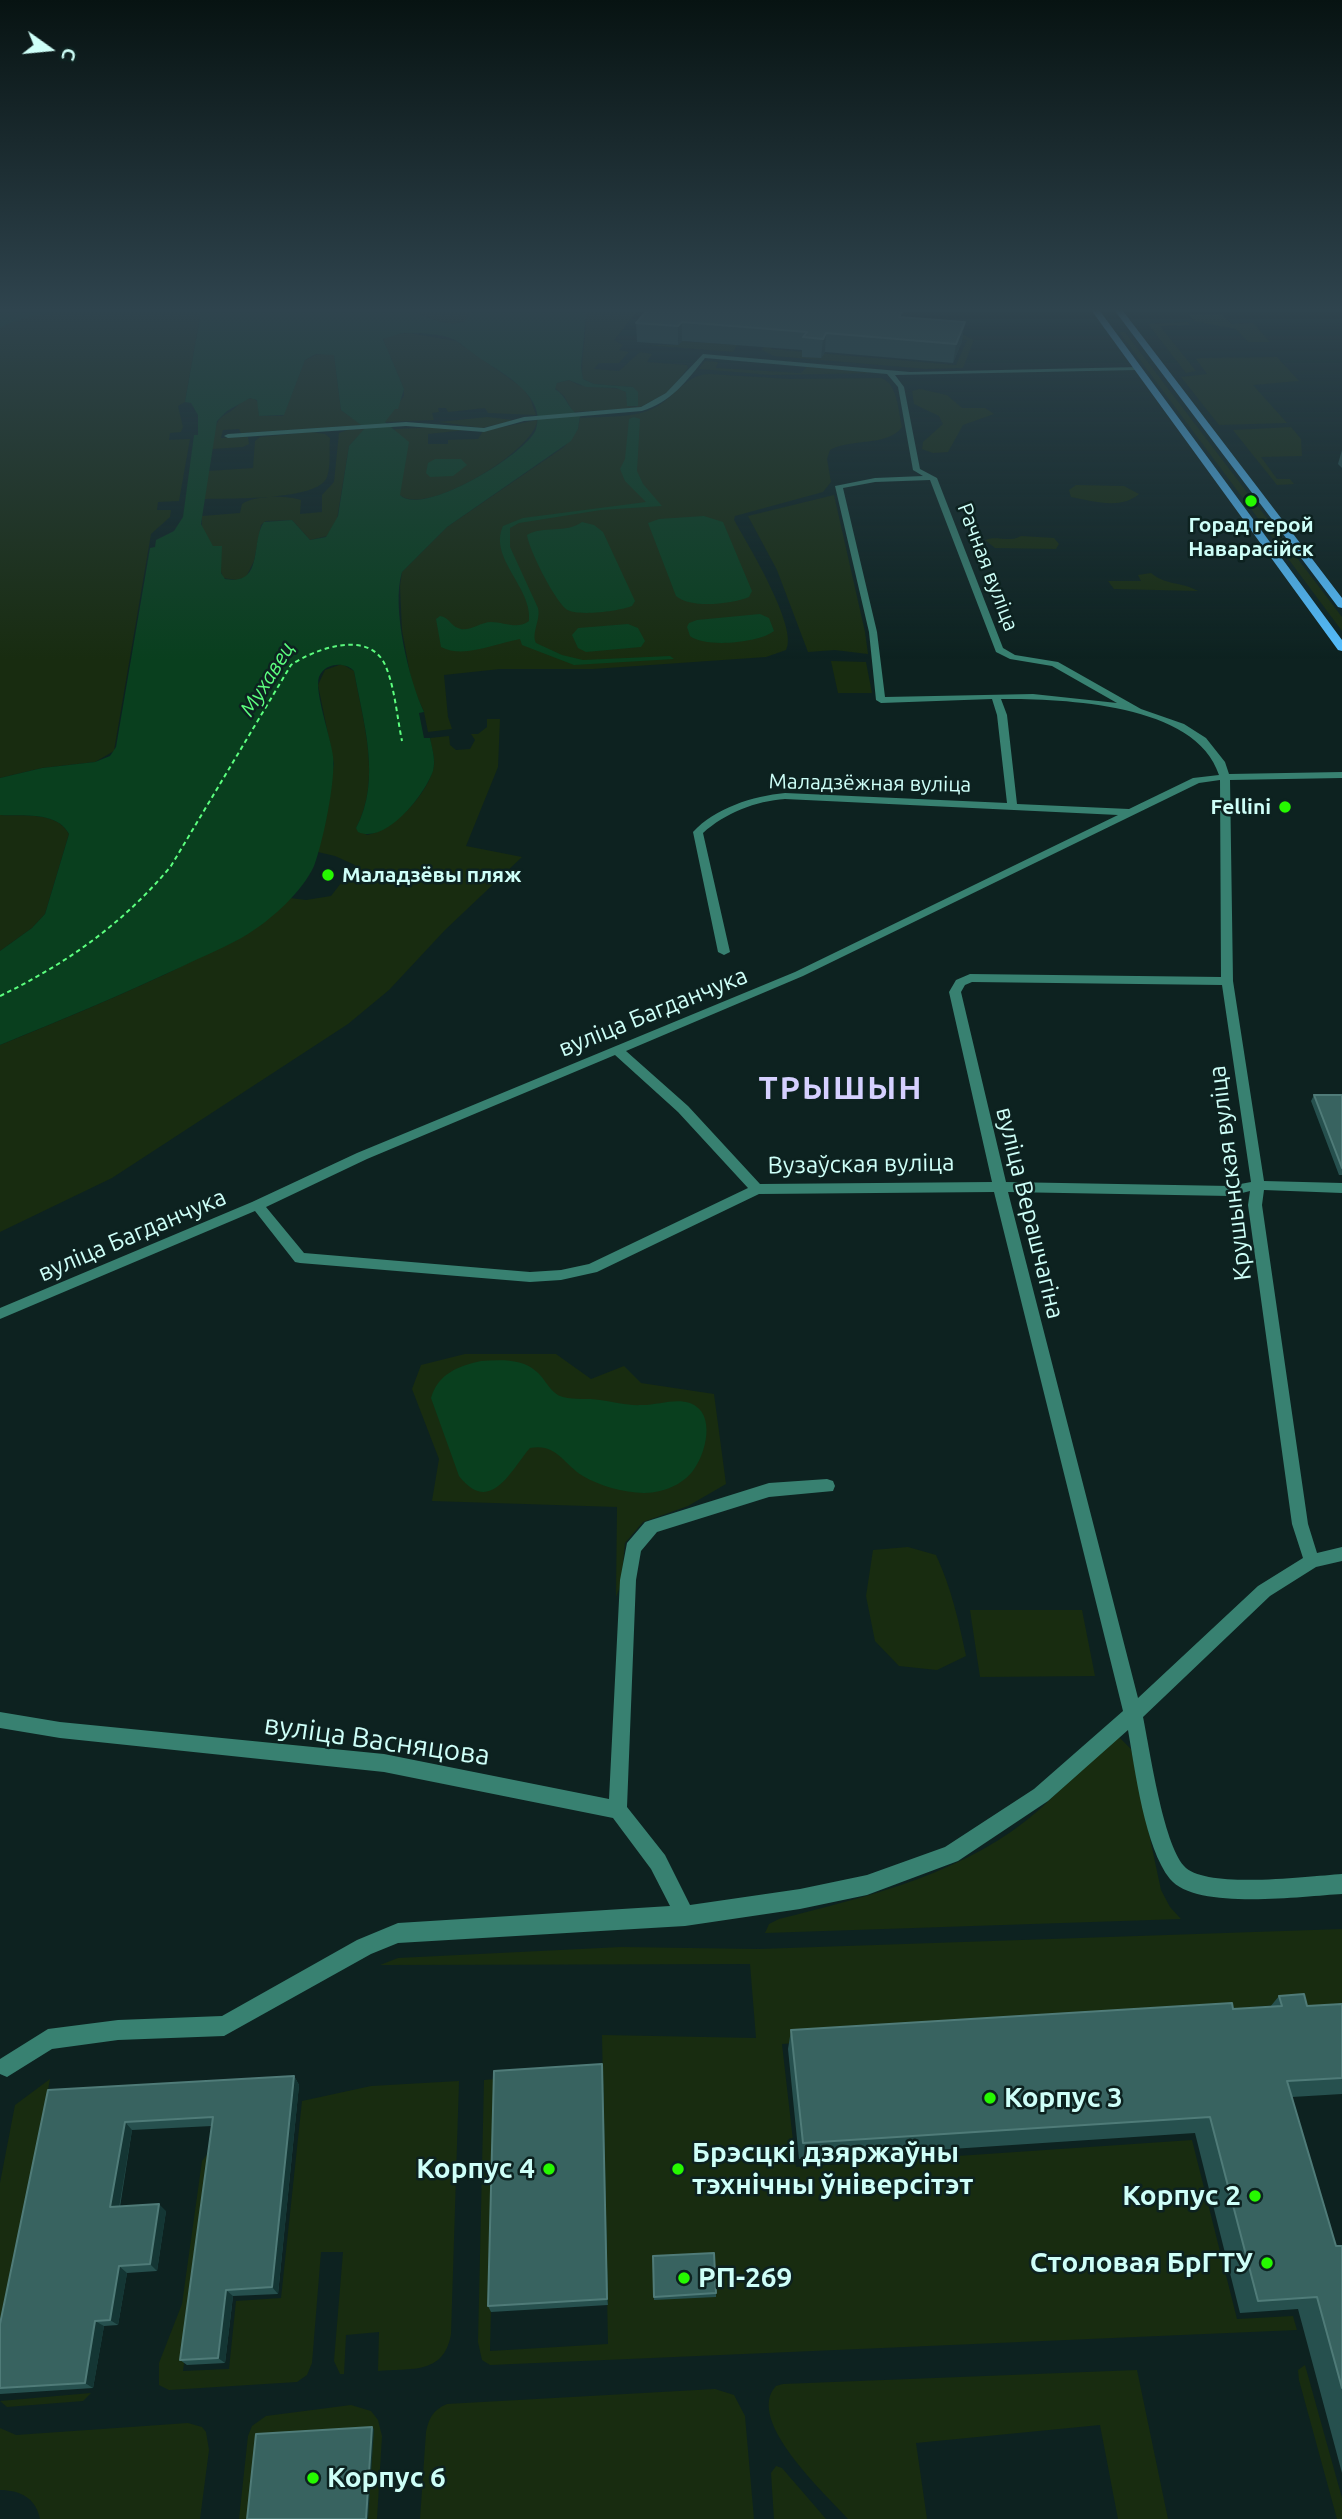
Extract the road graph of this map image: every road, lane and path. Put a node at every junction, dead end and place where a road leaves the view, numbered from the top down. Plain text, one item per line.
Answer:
1 (409, 425) edge
2 (435, 425) edge
3 (503, 425) edge
4 (908, 425) edge
5 (1178, 425) edge
6 (1205, 425) edge
7 (228, 436) dead end
8 (933, 478) junction
9 (1342, 605) edge
10 (1342, 648) edge
11 (996, 696) junction
12 (1138, 711) junction
13 (1342, 774) edge
14 (1225, 777) junction
15 (1012, 806) junction
16 (1130, 812) junction
17 (724, 952) dead end
18 (1227, 981) junction
19 (615, 1049) junction
20 (1258, 1185) junction
21 (998, 1187) junction
22 (1342, 1188) edge
23 (757, 1189) junction
24 (257, 1205) junction
25 (0, 1314) edge
26 (827, 1486) dead end
27 (1342, 1555) edge
28 (1312, 1561) junction
29 (1133, 1714) junction
30 (0, 1720) edge
31 (618, 1810) junction
32 (1342, 1884) edge
33 (685, 1916) junction
34 (7, 2067) dead end

1 - 7 street
2 - 3 street
4 - 8 street, Рачная вуліца
5 - 10 main road
6 - 9 main road
8 - 11 street
8 - 12 street, Рачная вуліца
11 - 12 street
11 - 15 street
12 - 14 street, Рачная вуліца
13 - 14 street, вуліца Багданчука
14 - 16 street, вуліца Багданчука
14 - 18 street, Крушынская вуліца
15 - 16 street, Маладзёжная вуліца
15 - 17 street, Маладзёжная вуліца
16 - 19 street, вуліца Багданчука
18 - 20 street, Крушынская вуліца
18 - 21 street, вуліца Верашчагіна
19 - 23 street
19 - 24 street, вуліца Багданчука
20 - 21 street, Вузаўская вуліца
20 - 22 street, Вузаўская вуліца
20 - 28 street, Крушынская вуліца
21 - 23 street, Вузаўская вуліца
21 - 29 street, вуліца Верашчагіна
23 - 24 street, Вузаўская вуліца
24 - 25 street, вуліца Багданчука
26 - 31 street
27 - 28 street
28 - 29 street
29 - 32 street
29 - 33 street
30 - 31 street, вуліца Васняцова
31 - 33 street
33 - 34 street

